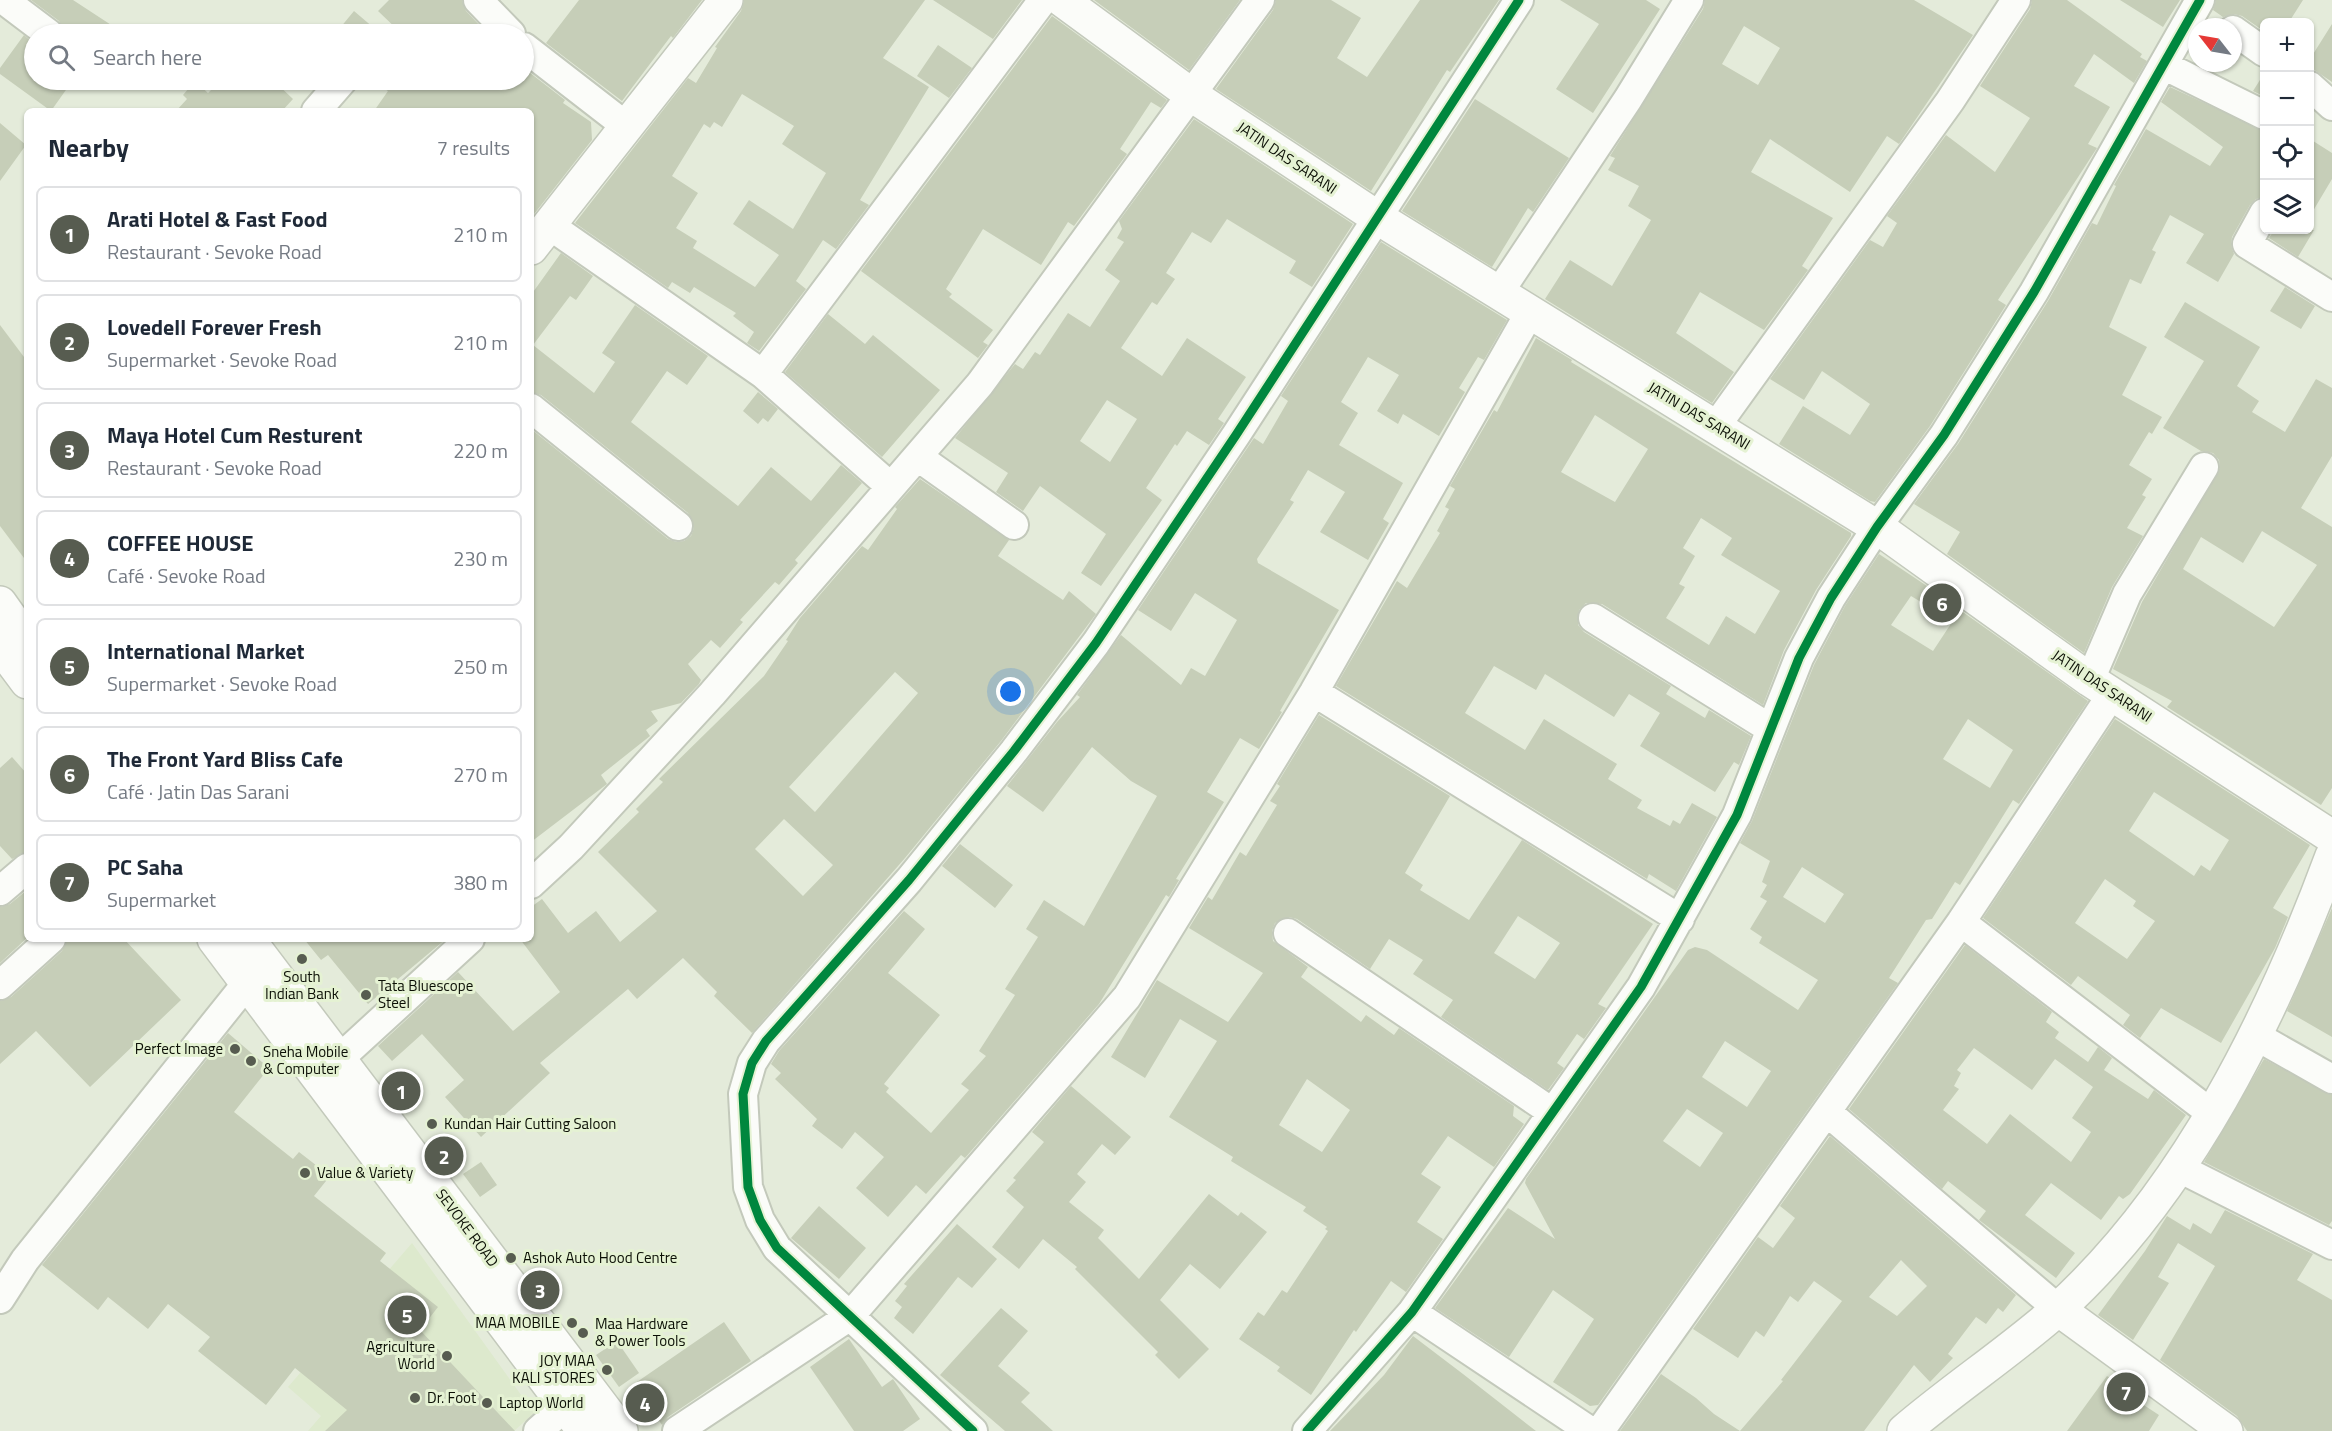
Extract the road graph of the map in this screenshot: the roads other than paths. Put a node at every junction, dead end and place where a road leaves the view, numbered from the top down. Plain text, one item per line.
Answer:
1 (4, 0) edge
2 (478, 0) edge
3 (726, 0) edge
4 (1043, 0) edge
5 (1062, 0) edge
6 (1260, 0) edge
7 (1519, 0) edge
8 (1689, 0) edge
9 (2016, 0) edge
10 (2198, 4) edge
11 (2216, 18) edge
12 (36, 24) edge
13 (501, 24) edge
14 (2242, 36) edge
15 (2260, 49) edge
16 (534, 55) edge
17 (2163, 65) junction
18 (334, 90) edge
19 (2314, 90) edge
20 (1193, 96) junction
21 (2332, 106) edge
22 (318, 108) edge
23 (2260, 114) edge
24 (626, 126) junction
25 (1378, 219) junction
26 (2260, 222) edge
27 (540, 236) edge
28 (1498, 294) junction
29 (2332, 297) edge
30 (1529, 314) junction
31 (763, 374) junction
32 (534, 410) edge
33 (1716, 426) junction
34 (918, 457) junction
35 (2204, 467) dead end
36 (891, 487) junction
37 (1014, 525) dead end
38 (678, 526) dead end
39 (1877, 528) junction
40 (0, 603) edge
41 (1593, 618) dead end
42 (24, 637) edge
43 (0, 646) edge
44 (24, 678) edge
45 (2101, 687) junction
46 (1314, 692) junction
47 (1771, 729) junction
48 (2332, 837) edge
49 (2332, 856) edge
50 (24, 871) edge
51 (534, 881) edge
52 (0, 891) edge
53 (1680, 918) junction
54 (1961, 922) junction
55 (1288, 933) dead end
56 (48, 942) edge
57 (216, 942) edge
58 (250, 942) edge
59 (468, 942) edge
60 (247, 983) junction
61 (0, 985) edge
62 (2256, 1036) junction
63 (328, 1068) junction
64 (2332, 1079) edge
65 (1552, 1112) junction
66 (1827, 1112) junction
67 (2211, 1113) junction
68 (2177, 1167) junction
69 (2332, 1245) edge
70 (0, 1299) edge
71 (2058, 1309) junction
72 (1412, 1312) junction
73 (850, 1316) junction
74 (574, 1419) edge
75 (538, 1431) edge
76 (621, 1431) edge
77 (676, 1431) edge
78 (973, 1431) edge
79 (1307, 1431) edge
80 (1590, 1431) edge
81 (1600, 1431) edge
82 (1904, 1431) edge
83 (2226, 1431) edge

1 - 12 street
2 - 13 street
3 - 24 street
4 - 31 street
5 - 20 street, JATIN DAS SARANI
6 - 20 street
7 - 25 street
8 - 28 street
9 - 33 street
10 - 11 street
10 - 17 street
14 - 15 street
16 - 24 street
17 - 23 street
17 - 39 street
18 - 22 street
19 - 21 street
20 - 25 street, JATIN DAS SARANI
20 - 34 street
24 - 27 street
25 - 28 street, JATIN DAS SARANI
25 - 73 street
26 - 29 street
27 - 31 street
28 - 30 street, JATIN DAS SARANI
30 - 33 street, JATIN DAS SARANI
30 - 46 street
31 - 36 street
32 - 38 street
33 - 39 street, JATIN DAS SARANI
34 - 36 street
34 - 37 street
35 - 45 street
36 - 51 street
39 - 45 street, JATIN DAS SARANI
39 - 47 street
40 - 42 street
41 - 47 street
43 - 44 street
45 - 48 street, JATIN DAS SARANI
45 - 54 street
46 - 53 street
46 - 73 street
47 - 53 street
49 - 62 street
50 - 52 street
53 - 65 street
54 - 66 street
54 - 67 street
55 - 65 street
56 - 61 street
57 - 60 street, SEVOKE ROAD
58 - 63 street, SEVOKE ROAD
59 - 63 street
60 - 63 street, SEVOKE ROAD
60 - 70 street
62 - 64 street
62 - 67 street
63 - 74 street, SEVOKE ROAD
63 - 76 street, SEVOKE ROAD
65 - 72 street
66 - 71 street
66 - 81 street
67 - 68 street
68 - 69 street
68 - 71 street
71 - 82 street
71 - 83 street
72 - 79 street
72 - 80 street
73 - 77 street
73 - 78 street
74 - 75 street

